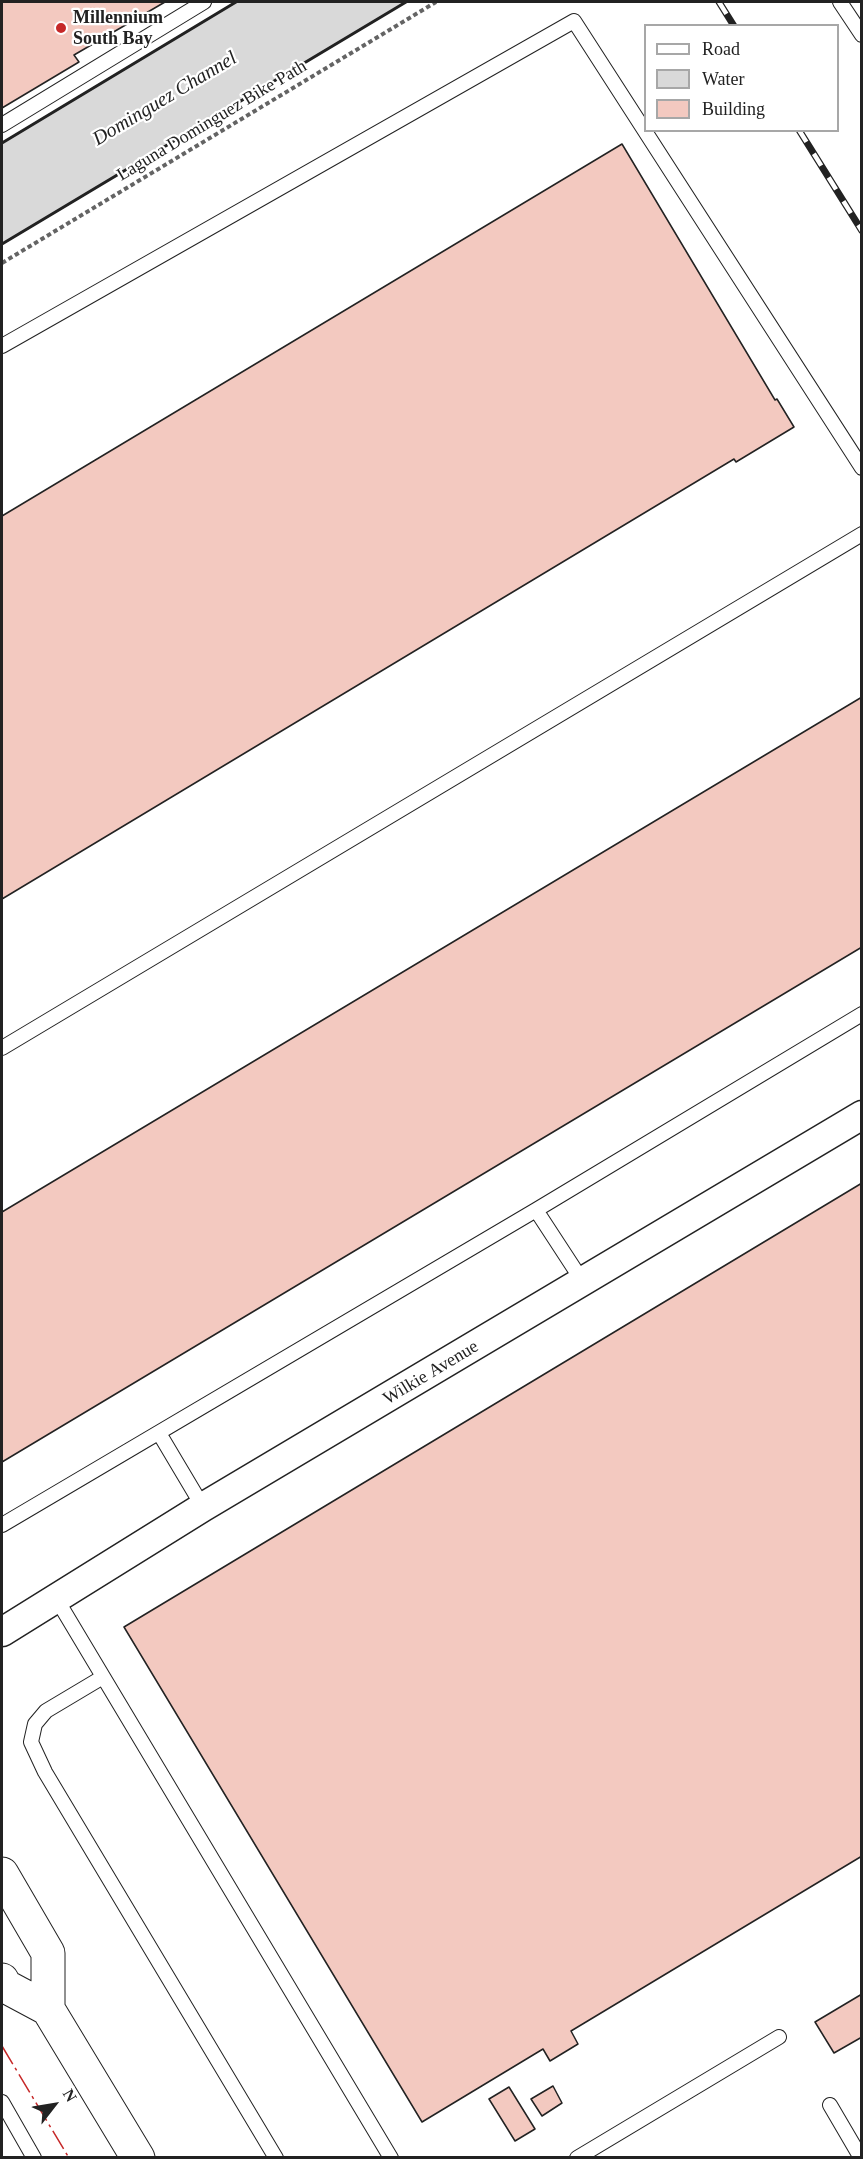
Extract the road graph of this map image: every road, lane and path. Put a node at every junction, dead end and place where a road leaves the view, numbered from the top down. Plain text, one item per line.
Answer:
1 (204, 2) edge
2 (436, 2) edge
3 (840, 2) edge
4 (861, 35) edge
5 (2, 124) edge
6 (644, 130) edge
7 (645, 132) edge
8 (2, 263) edge
9 (2, 346) edge
10 (861, 468) edge
11 (861, 534) edge
12 (861, 1014) edge
13 (2, 1048) edge
14 (861, 1115) edge
15 (536, 1210) junction
16 (583, 1282) junction
17 (159, 1433) junction
18 (203, 1507) junction
19 (2, 1525) edge
20 (56, 1598) junction
21 (2, 1632) edge
22 (103, 1677) junction
23 (2, 1874) edge
24 (2, 1980) edge
25 (48, 2009) junction
26 (779, 2037) dead end
27 (2, 2102) edge
28 (830, 2105) dead end
29 (34, 2157) edge
30 (138, 2157) edge
31 (276, 2157) edge
32 (391, 2157) edge
33 (577, 2157) edge
34 (861, 2157) edge

1 - 5 lane
2 - 8 path, Laguna Dominguez Bike Path
3 - 4 lane
6 - 9 lane
7 - 10 lane
11 - 13 lane
12 - 15 lane
14 - 16 street, Wilkie Avenue
15 - 16 lane
15 - 17 lane
16 - 18 street, Wilkie Avenue
17 - 18 lane
17 - 19 lane
18 - 20 street, Wilkie Avenue
20 - 21 street, Wilkie Avenue
20 - 22 lane
22 - 31 lane
22 - 32 lane
23 - 25 main road
24 - 25 main road
25 - 30 main road
26 - 33 lane
27 - 29 lane
28 - 34 lane

